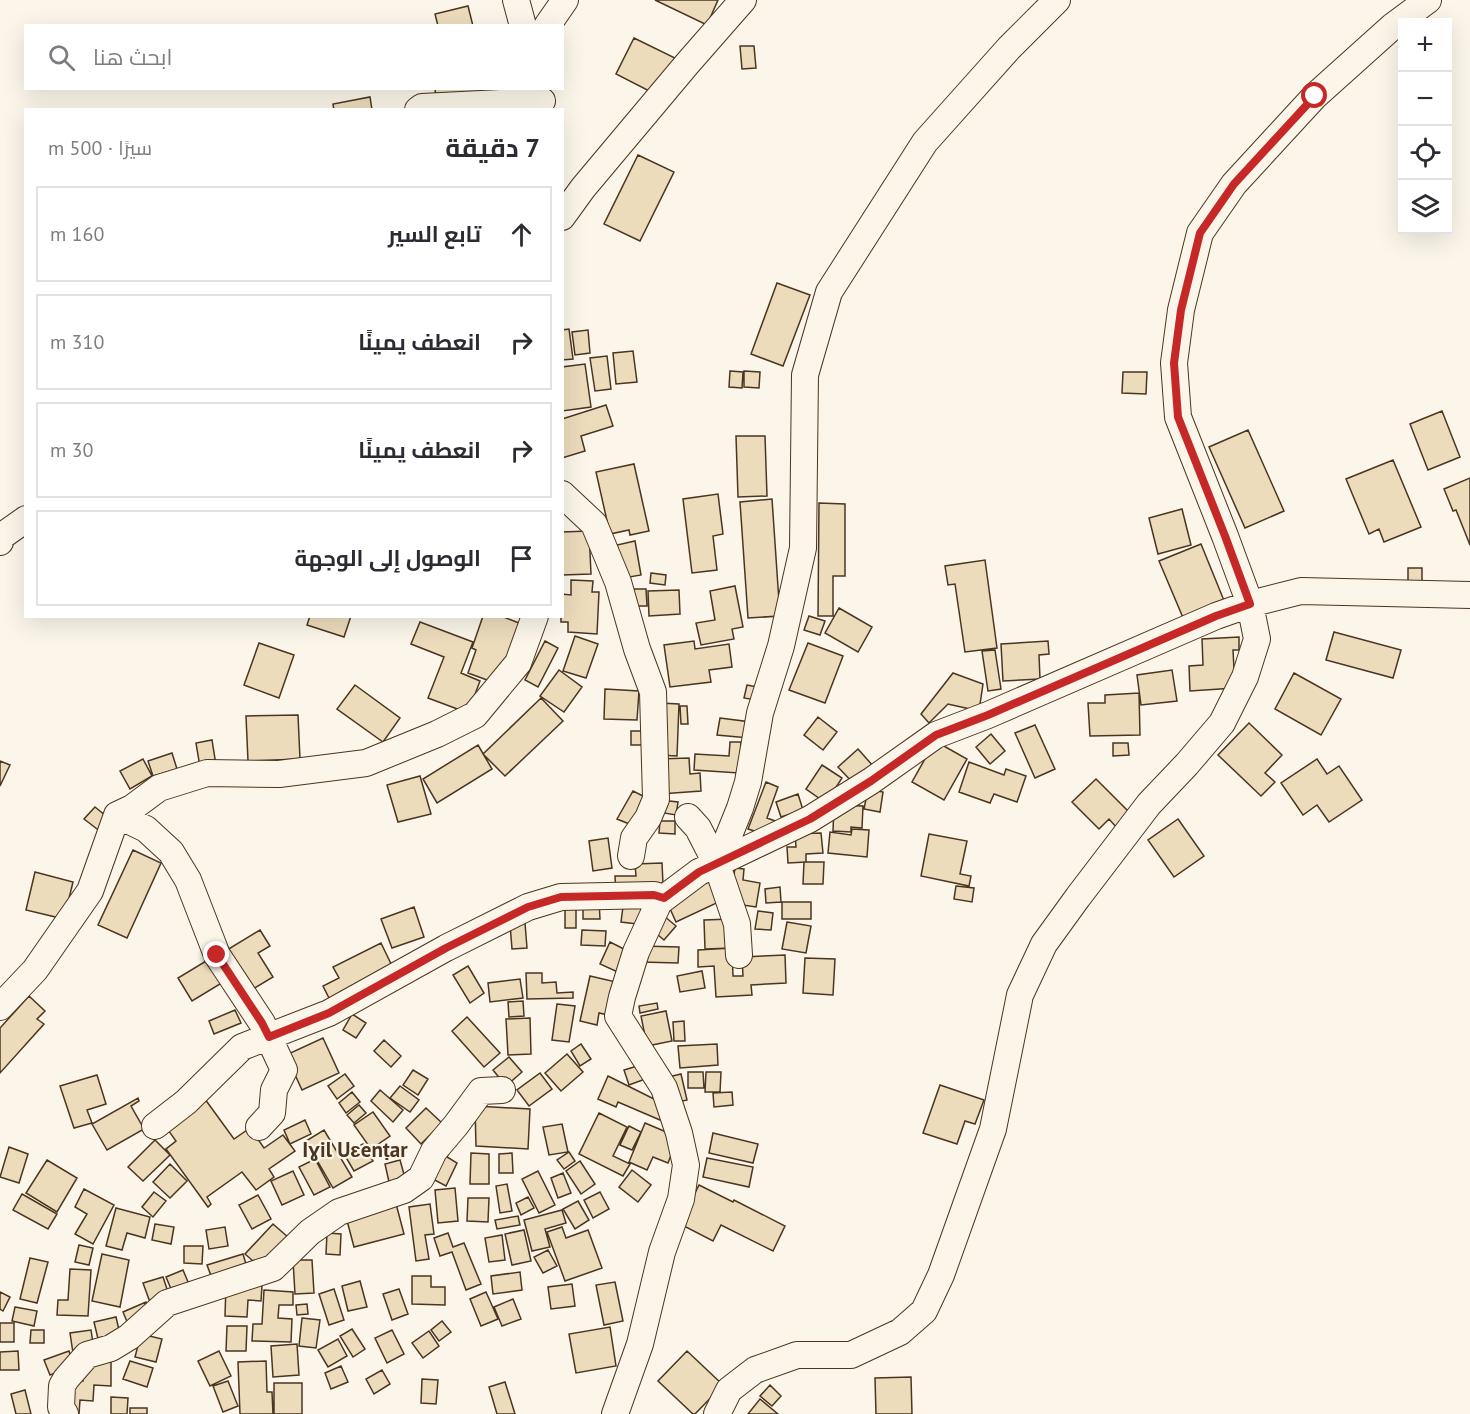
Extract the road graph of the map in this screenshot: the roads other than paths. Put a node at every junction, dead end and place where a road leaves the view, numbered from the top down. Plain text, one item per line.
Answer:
1 (516, 0) edge
2 (565, 0) edge
3 (743, 0) edge
4 (1057, 0) edge
5 (1428, 0) edge
6 (522, 24) edge
7 (548, 24) edge
8 (540, 100) edge
9 (421, 108) edge
10 (564, 214) edge
11 (564, 496) edge
12 (24, 520) edge
13 (0, 542) edge
14 (1470, 595) edge
15 (1250, 604) junction
16 (534, 618) edge
17 (117, 815) junction
18 (688, 817) dead end
19 (631, 856) dead end
20 (717, 865) junction
21 (664, 898) junction
22 (739, 955) dead end
23 (0, 1007) edge
24 (269, 1037) junction
25 (502, 1090) dead end
26 (155, 1126) dead end
27 (259, 1127) dead end
28 (65, 1414) edge
29 (615, 1414) edge
30 (717, 1414) edge

1 - 6 street
2 - 7 street
3 - 10 street
4 - 20 street
5 - 15 street
8 - 9 street
11 - 19 street
12 - 13 street
14 - 15 street
15 - 20 street
15 - 30 street
16 - 17 street
17 - 23 street
17 - 24 street
18 - 20 street
20 - 21 street
20 - 22 street
21 - 24 street
21 - 29 street
24 - 26 street
24 - 27 street
25 - 28 street

